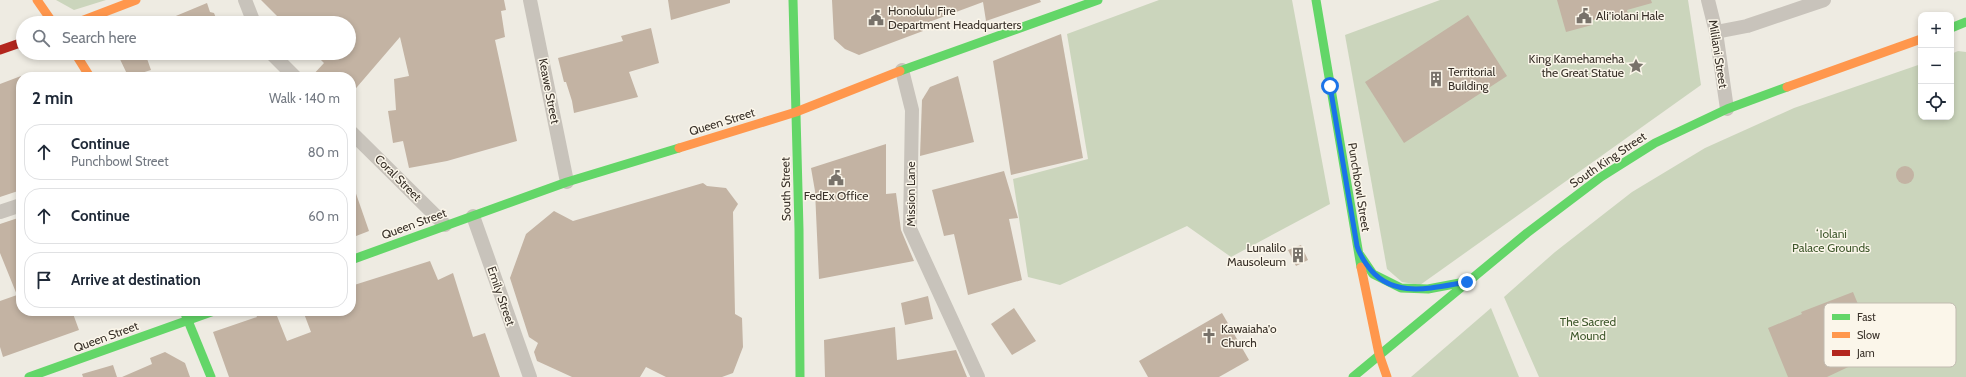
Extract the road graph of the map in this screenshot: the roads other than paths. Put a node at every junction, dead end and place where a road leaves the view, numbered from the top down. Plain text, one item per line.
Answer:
1 (37, 0) edge
2 (136, 0) edge
3 (245, 0) edge
4 (530, 0) edge
5 (794, 0) edge
6 (1098, 0) edge
7 (1316, 0) edge
8 (1708, 0) edge
9 (1824, 0) edge
10 (49, 16) edge
11 (94, 16) edge
12 (251, 16) edge
13 (1966, 22) edge
14 (1954, 27) edge
15 (1716, 32) junction
16 (1918, 40) edge
17 (16, 44) edge
18 (0, 50) edge
19 (79, 60) edge
20 (278, 60) edge
21 (902, 70) junction
22 (87, 72) edge
23 (290, 72) edge
24 (1727, 109) junction
25 (796, 112) junction
26 (356, 137) edge
27 (567, 182) junction
28 (16, 207) edge
29 (0, 212) edge
30 (473, 216) junction
31 (445, 225) junction
32 (1358, 252) junction
33 (356, 258) edge
34 (1467, 282) junction
35 (186, 316) edge
36 (200, 316) edge
37 (187, 321) junction
38 (1379, 354) junction
39 (29, 377) edge
40 (211, 377) edge
41 (530, 377) edge
42 (800, 377) edge
43 (978, 377) edge
44 (1352, 377) edge
45 (1387, 377) edge

1 - 10 main road
2 - 11 main road
3 - 12 street
4 - 27 street, Keawe Street
5 - 25 main road, South Street
6 - 21 main road, Queen Street
7 - 32 main road, Punchbowl Street
8 - 15 street, Mililani Street
9 - 15 street
13 - 14 main road
15 - 24 street, Mililani Street
16 - 24 main road, South King Street
17 - 18 main road
19 - 22 main road
20 - 23 street
21 - 25 main road, Queen Street
21 - 43 street, Mission Lane
24 - 34 main road, South King Street
25 - 27 main road, Queen Street
25 - 42 main road, South Street
26 - 31 street, Coral Street
27 - 30 main road, Queen Street
28 - 29 street
30 - 31 main road, Queen Street
30 - 41 street, Emily Street
31 - 33 main road, Queen Street
32 - 34 main road
32 - 38 main road, Punchbowl Street
34 - 38 main road, South King Street
35 - 37 main road
36 - 37 main road, Queen Street
37 - 39 main road, Queen Street
37 - 40 main road
38 - 44 main road, South King Street
38 - 45 main road, Punchbowl Street

